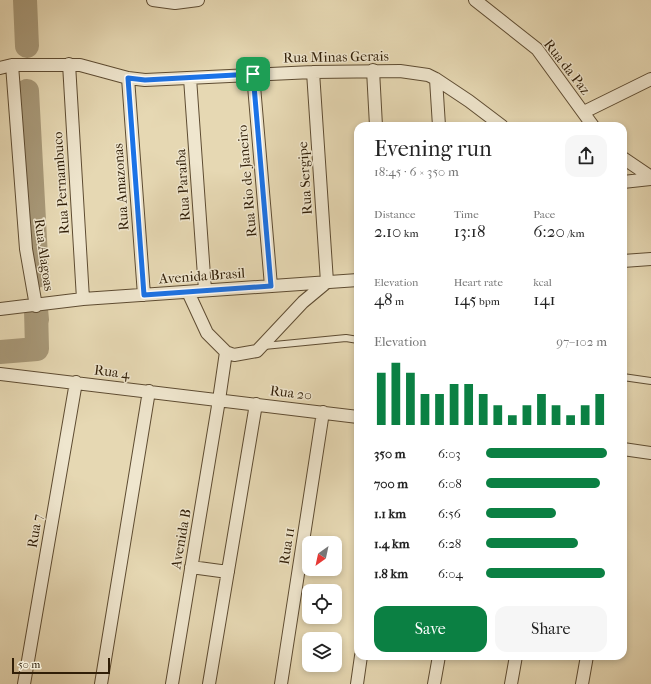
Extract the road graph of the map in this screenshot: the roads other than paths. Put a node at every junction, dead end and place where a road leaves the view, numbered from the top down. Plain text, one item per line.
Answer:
1 (153, 0) edge
2 (198, 0) edge
3 (475, 0) edge
4 (69, 64) junction
5 (12, 65) junction
6 (0, 68) edge
7 (372, 70) junction
8 (313, 72) junction
9 (253, 74) junction
10 (128, 78) junction
11 (190, 78) junction
12 (436, 79) junction
13 (651, 79) edge
14 (584, 112) junction
15 (376, 122) edge
16 (439, 122) edge
17 (497, 122) edge
18 (590, 122) edge
19 (627, 161) edge
20 (651, 178) edge
21 (627, 181) edge
22 (651, 259) edge
23 (627, 261) edge
24 (354, 280) edge
25 (327, 282) junction
26 (271, 286) junction
27 (205, 290) junction
28 (188, 292) junction
29 (144, 295) junction
30 (83, 299) junction
31 (36, 306) junction
32 (0, 310) edge
33 (354, 339) edge
34 (261, 346) junction
35 (226, 352) junction
36 (0, 375) edge
37 (627, 378) edge
38 (651, 381) edge
39 (76, 382) junction
40 (148, 391) junction
41 (219, 400) junction
42 (256, 404) junction
43 (323, 412) junction
44 (354, 416) edge
45 (627, 450) edge
46 (651, 453) edge
47 (191, 567) junction
48 (228, 572) junction
49 (360, 660) edge
50 (438, 660) edge
51 (515, 660) edge
52 (586, 660) edge
53 (24, 684) edge
54 (101, 684) edge
55 (172, 684) edge
56 (209, 684) edge
57 (281, 684) edge
58 (357, 684) edge
59 (434, 684) edge
60 (511, 684) edge
61 (582, 684) edge

1 - 2 street
3 - 14 street, Rua da Paz
4 - 5 street, Rua Minas Gerais
4 - 10 street, Rua Minas Gerais
4 - 30 street, Rua Pernambuco
5 - 6 street, Rua Minas Gerais
5 - 31 street, Rua Alagoas
7 - 8 street, Rua Minas Gerais
7 - 12 street, Rua Minas Gerais
7 - 15 street
8 - 9 street, Rua Minas Gerais
8 - 25 street, Rua Sergipe
9 - 11 street, Rua Minas Gerais
9 - 26 street, Rua Rio de Janeiro
10 - 11 street, Rua Minas Gerais
10 - 29 street, Rua Amazonas
11 - 27 street, Rua Paraíba
12 - 16 street
12 - 17 street, Rua Minas Gerais
13 - 14 street
14 - 18 street, Rua da Paz
19 - 20 street
20 - 21 street
22 - 23 street
24 - 25 street, Avenida Brasil
25 - 26 street, Avenida Brasil
25 - 34 street
26 - 27 street, Avenida Brasil
27 - 28 street, Avenida Brasil
28 - 29 street, Avenida Brasil
28 - 35 street
29 - 30 street, Avenida Brasil
30 - 31 street, Avenida Brasil
31 - 32 street, Avenida Brasil
33 - 34 lane
34 - 35 street
35 - 41 street, Avenida B
36 - 39 street, Rua 4
37 - 38 lane
39 - 40 street, Rua 4
39 - 53 street, Rua 7
40 - 41 street, Rua 4
40 - 54 street
41 - 42 street, Rua 20
41 - 47 street, Avenida B
42 - 43 street, Rua 20
42 - 48 street
43 - 44 street, Rua 20
43 - 57 street, Rua 11
45 - 46 street
47 - 48 street
47 - 55 street, Avenida B
48 - 56 street
49 - 58 street
50 - 59 street
51 - 60 street
52 - 61 street

